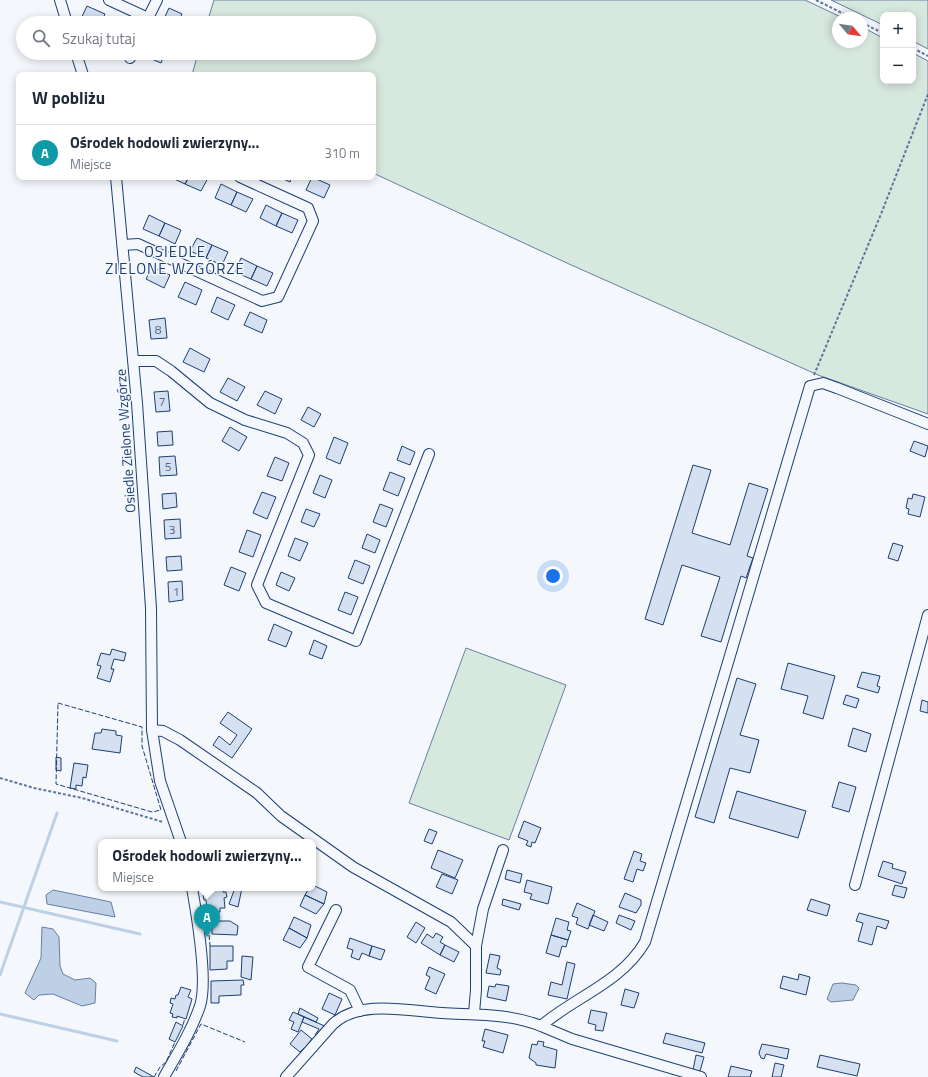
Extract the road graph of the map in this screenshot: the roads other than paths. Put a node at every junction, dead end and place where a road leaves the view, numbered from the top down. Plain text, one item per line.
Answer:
1 (60, 0) edge
2 (109, 0) edge
3 (157, 0) edge
4 (65, 16) edge
5 (138, 16) edge
6 (149, 16) edge
7 (78, 60) edge
8 (82, 72) edge
9 (116, 180) edge
10 (247, 180) edge
11 (123, 245) junction
12 (133, 361) junction
13 (928, 424) edge
14 (429, 454) dead end
15 (928, 616) edge
16 (152, 730) junction
17 (180, 839) edge
18 (313, 839) edge
19 (316, 841) edge
20 (503, 850) dead end
21 (855, 885) dead end
22 (193, 891) edge
23 (336, 910) dead end
24 (476, 946) junction
25 (360, 1011) junction
26 (474, 1013) junction
27 (541, 1026) junction
28 (164, 1077) edge
29 (286, 1077) edge
30 (701, 1077) edge

1 - 4 street
2 - 5 street
3 - 6 street
7 - 8 street
9 - 11 street
10 - 11 street
11 - 12 street
12 - 14 street, Osiedle Zielone Wzgórze
12 - 16 street, Osiedle Zielone Wzgórze
13 - 27 street
15 - 21 street
16 - 17 street, Osiedle Zielone Wzgórze
16 - 18 street
19 - 24 street
20 - 24 street
22 - 28 street
23 - 25 street
24 - 26 street
25 - 26 street
25 - 29 street
26 - 27 street
27 - 30 street

